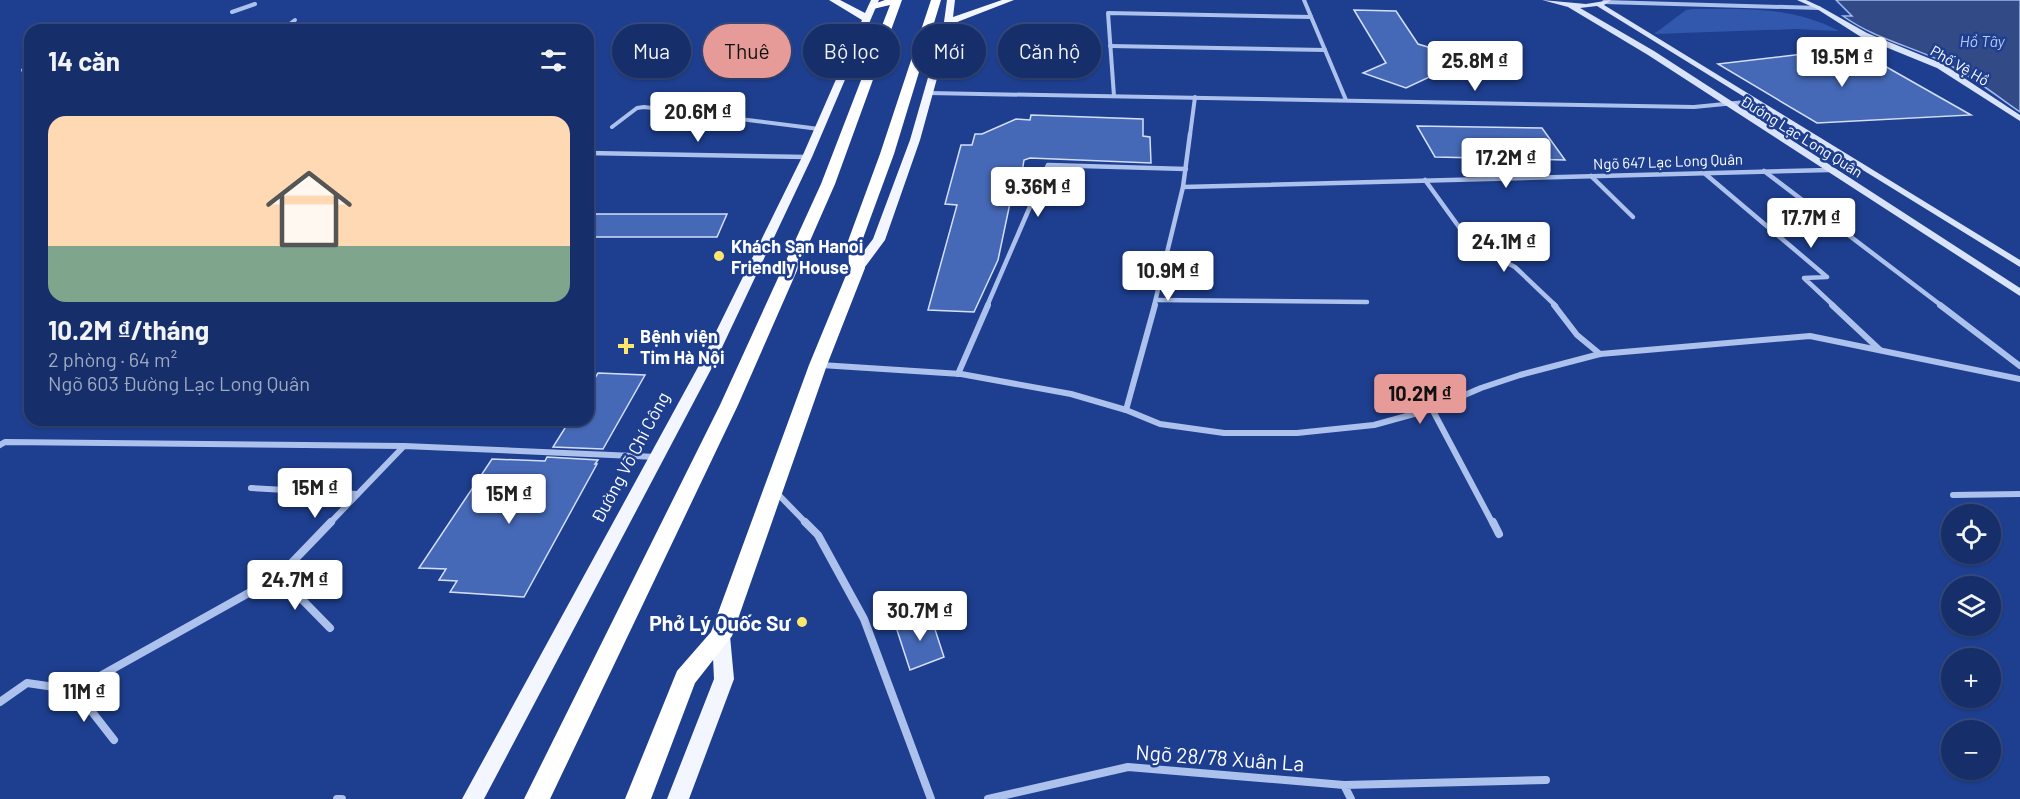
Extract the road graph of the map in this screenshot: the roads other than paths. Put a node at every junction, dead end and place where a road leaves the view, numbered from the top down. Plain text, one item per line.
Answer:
1 (833, 0) edge
2 (897, 0) edge
3 (936, 0) edge
4 (951, 0) edge
5 (1010, 0) edge
6 (1304, 0) edge
7 (1540, 0) edge
8 (1545, 0) edge
9 (1800, 0) edge
10 (1554, 2) junction
11 (1603, 2) edge
12 (255, 4) dead end
13 (1568, 4) junction
14 (872, 8) edge
15 (1819, 8) junction
16 (232, 12) dead end
17 (1311, 17) junction
18 (295, 21) dead end
19 (948, 22) junction
20 (291, 24) edge
21 (1110, 46) junction
22 (1325, 50) junction
23 (928, 93) junction
24 (1114, 96) junction
25 (1195, 97) junction
26 (1346, 100) junction
27 (1756, 101) junction
28 (1726, 104) junction
29 (2020, 119) edge
30 (612, 127) dead end
31 (819, 129) junction
32 (594, 153) edge
33 (807, 157) junction
34 (1185, 169) junction
35 (1829, 170) junction
36 (1764, 171) junction
37 (1703, 172) junction
38 (1591, 176) junction
39 (1425, 180) junction
40 (1183, 187) junction
41 (1633, 217) dead end
42 (2020, 264) edge
43 (858, 268) junction
44 (2020, 293) edge
45 (1156, 300) junction
46 (1367, 302) dead end
47 (1881, 350) junction
48 (1600, 354) junction
49 (818, 365) junction
50 (2020, 366) edge
51 (958, 374) junction
52 (2020, 379) edge
53 (1432, 409) junction
54 (1126, 410) junction
55 (2, 443) edge
56 (404, 446) junction
57 (657, 457) junction
58 (251, 488) dead end
59 (772, 489) junction
60 (357, 494) junction
61 (2020, 494) edge
62 (1953, 495) dead end
63 (1499, 534) dead end
64 (279, 576) junction
65 (330, 628) dead end
66 (721, 636) junction
67 (75, 690) junction
68 (0, 702) edge
69 (114, 740) dead end
70 (1546, 780) dead end
71 (1344, 784) junction
72 (473, 799) edge
73 (537, 799) edge
74 (638, 799) edge
75 (678, 799) edge
76 (931, 799) edge
77 (988, 799) edge
78 (1351, 799) edge

1 - 14 main road
2 - 14 highway
2 - 73 highway
3 - 43 highway
4 - 19 main road
5 - 19 main road
6 - 17 street
7 - 10 main road
8 - 10 main road
9 - 15 main road, Phố Vệ Hồ
10 - 13 main road
11 - 13 main road
11 - 15 street
11 - 27 main road, Đường Lạc Long Quân
12 - 16 street
13 - 28 main road, Đường Lạc Long Quân
14 - 31 main road, Đường Võ Chí Công
15 - 29 main road, Phố Vệ Hồ
17 - 21 street
17 - 22 street
18 - 20 street
19 - 23 main road
21 - 22 street
21 - 24 street
22 - 26 street
23 - 24 street
23 - 43 main road
24 - 25 street
25 - 26 street
25 - 34 street
26 - 28 street
27 - 28 street
27 - 42 main road, Đường Lạc Long Quân
28 - 35 main road, Đường Lạc Long Quân
30 - 31 street
31 - 33 main road, Đường Võ Chí Công
32 - 33 street
33 - 57 main road, Đường Võ Chí Công
34 - 40 street
34 - 51 street
35 - 36 street, Ngõ 647 Lạc Long Quân
35 - 44 main road, Đường Lạc Long Quân
36 - 37 street, Ngõ 647 Lạc Long Quân
36 - 50 street
37 - 38 street, Ngõ 647 Lạc Long Quân
37 - 47 street
38 - 39 street, Ngõ 647 Lạc Long Quân
38 - 41 street
39 - 40 street, Ngõ 647 Lạc Long Quân
39 - 48 street
40 - 45 street
43 - 49 highway
45 - 46 street
45 - 54 street
47 - 48 street
47 - 52 street
48 - 53 street
49 - 51 street
49 - 59 highway
51 - 54 street
53 - 54 street
53 - 63 street
55 - 56 street
56 - 57 street
56 - 60 street
57 - 72 main road, Đường Võ Chí Công
58 - 60 street
59 - 66 highway
59 - 76 street
60 - 64 street
61 - 62 street
64 - 65 street
64 - 67 street
66 - 74 highway
66 - 75 main road
67 - 68 street
67 - 69 street
70 - 71 street, Ngõ 28/78 Xuân La
71 - 77 street, Ngõ 28/78 Xuân La
71 - 78 street

